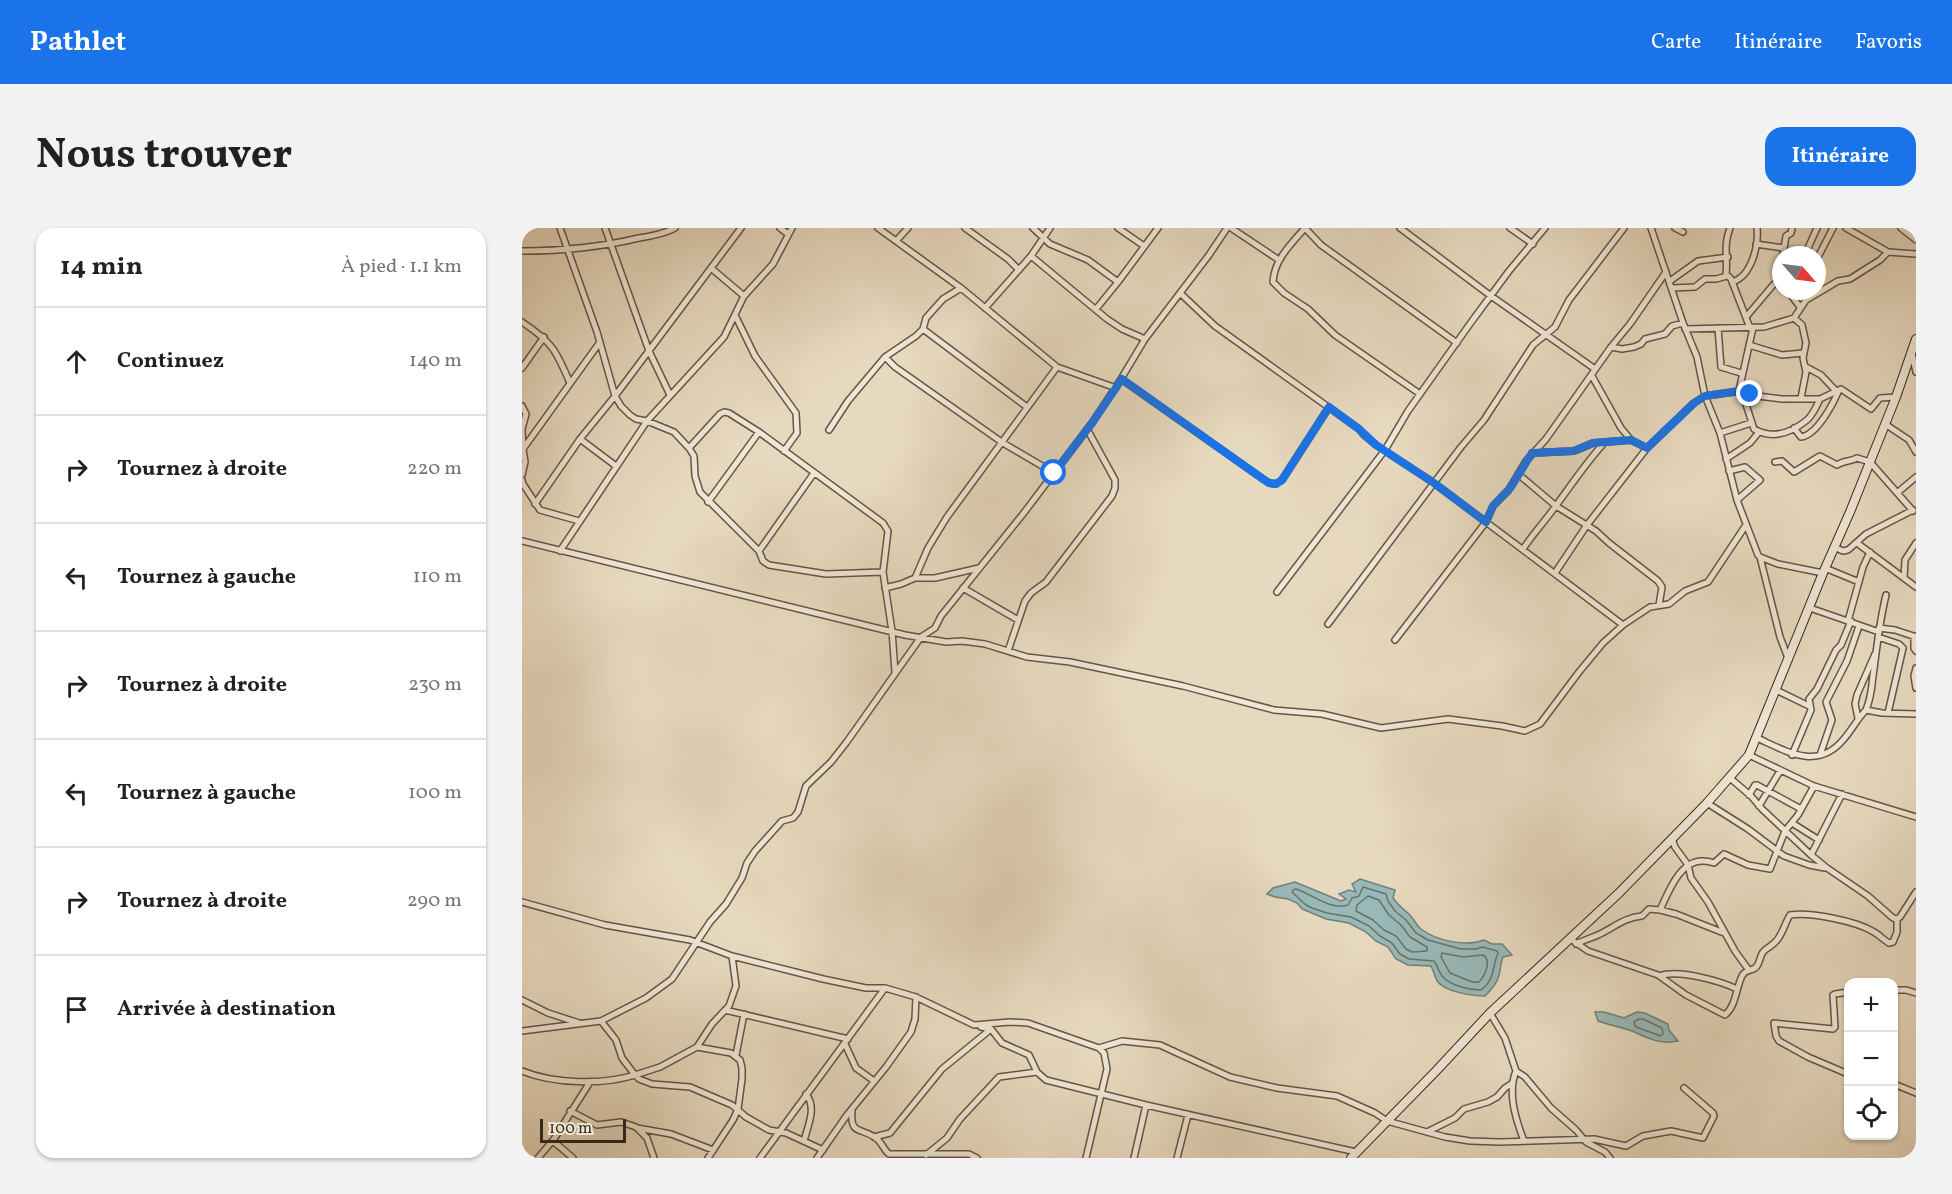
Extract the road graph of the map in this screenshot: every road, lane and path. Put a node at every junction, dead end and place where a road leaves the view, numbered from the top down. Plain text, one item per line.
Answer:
1 (560, 228) edge
2 (605, 228) edge
3 (675, 228) edge
4 (731, 228) edge
5 (741, 228) edge
6 (780, 228) edge
7 (792, 228) edge
8 (878, 228) edge
9 (908, 228) edge
10 (965, 228) edge
11 (1033, 228) edge
12 (1050, 228) edge
13 (1118, 228) edge
14 (1158, 228) edge
15 (1229, 228) edge
16 (1305, 228) edge
17 (1400, 228) edge
18 (1510, 228) edge
19 (1545, 228) edge
20 (1624, 228) edge
21 (1651, 228) edge
22 (1675, 228) edge
23 (1730, 228) edge
24 (1757, 228) edge
25 (1792, 228) edge
26 (1817, 228) edge
27 (1833, 228) edge
28 (1846, 228) edge
29 (1901, 228) edge
30 (1683, 232) dead end
31 (788, 234) junction
32 (1043, 237) junction
33 (734, 238) junction
34 (1916, 240) edge
35 (896, 241) junction
36 (611, 244) junction
37 (1533, 244) junction
38 (1756, 244) junction
39 (1144, 246) junction
40 (1772, 246) edge
41 (1784, 246) edge
42 (1809, 246) edge
43 (1824, 246) edge
44 (569, 249) junction
45 (522, 251) edge
46 (1888, 252) junction
47 (1916, 254) edge
48 (1031, 256) junction
49 (1728, 257) junction
50 (1279, 260) junction
51 (711, 268) junction
52 (1019, 270) junction
53 (1666, 272) junction
54 (1727, 276) junction
55 (1670, 281) junction
56 (1118, 282) junction
57 (1732, 282) junction
58 (1772, 286) edge
59 (961, 288) junction
60 (1672, 288) junction
61 (1826, 288) edge
62 (1180, 293) junction
63 (744, 296) junction
64 (1491, 296) junction
65 (1795, 300) edge
66 (1806, 300) edge
67 (1800, 307) junction
68 (985, 308) junction
69 (1096, 309) junction
70 (735, 315) junction
71 (1746, 316) junction
72 (1794, 318) junction
73 (522, 322) edge
74 (1684, 326) junction
75 (1718, 328) junction
76 (1751, 328) junction
77 (923, 329) junction
78 (1547, 335) junction
79 (544, 337) junction
80 (1145, 339) junction
81 (1916, 339) edge
82 (600, 342) junction
83 (1457, 343) junction
84 (1749, 345) junction
85 (1611, 347) junction
86 (649, 351) junction
87 (1912, 351) junction
88 (1803, 353) junction
89 (885, 357) junction
90 (523, 363) edge
91 (1057, 367) junction
92 (1806, 367) junction
93 (1595, 369) junction
94 (1916, 372) edge
95 (1742, 373) junction
96 (1592, 376) junction
97 (1122, 379) junction
98 (570, 383) junction
99 (1116, 388) junction
100 (1837, 390) junction
101 (1741, 392) junction
102 (1420, 394) junction
103 (670, 395) junction
104 (615, 396) junction
105 (1705, 396) junction
106 (1896, 397) junction
107 (1801, 398) junction
108 (1820, 399) junction
109 (522, 406) edge
110 (1027, 407) junction
111 (1329, 407) junction
112 (647, 421) junction
113 (1751, 423) junction
114 (1885, 424) junction
115 (1794, 428) junction
116 (1086, 429) junction
117 (522, 430) edge
118 (829, 430) dead end
119 (759, 432) junction
120 (1759, 432) junction
121 (1720, 433) junction
122 (580, 439) junction
123 (1631, 440) junction
124 (1913, 440) edge
125 (1604, 442) junction
126 (1003, 443) junction
127 (523, 448) edge
128 (689, 448) junction
129 (1647, 448) junction
130 (1385, 450) junction
131 (784, 451) junction
132 (1916, 452) edge
133 (1532, 453) junction
134 (1726, 459) junction
135 (1775, 462) dead end
136 (1870, 462) junction
137 (616, 466) junction
138 (1729, 471) junction
139 (814, 473) junction
140 (1054, 473) junction
141 (1518, 474) junction
142 (522, 475) edge
143 (1916, 477) edge
144 (522, 480) edge
145 (1434, 483) junction
146 (1897, 493) junction
147 (1737, 501) junction
148 (708, 502) junction
149 (535, 504) junction
150 (1556, 506) junction
151 (1914, 510) edge
152 (579, 521) junction
153 (1486, 522) junction
154 (1587, 525) junction
155 (1746, 525) junction
156 (522, 541) edge
157 (1857, 543) junction
158 (1916, 543) edge
159 (1834, 547) junction
160 (1523, 549) junction
161 (560, 551) junction
162 (759, 551) junction
163 (1870, 552) junction
164 (1760, 557) junction
165 (981, 568) junction
166 (1824, 570) junction
167 (883, 572) junction
168 (1555, 573) junction
169 (915, 578) junction
170 (1904, 578) junction
171 (1859, 582) junction
172 (1916, 587) edge
173 (885, 588) junction
174 (963, 588) junction
175 (1277, 592) dead end
176 (1886, 595) dead end
177 (1659, 605) junction
178 (1809, 608) junction
179 (1018, 620) junction
180 (1849, 621) junction
181 (1328, 624) dead end
182 (1623, 625) junction
183 (1859, 626) junction
184 (892, 631) junction
185 (1879, 632) junction
186 (1915, 636) edge
187 (921, 637) junction
188 (1395, 640) dead end
189 (1877, 650) junction
190 (1008, 651) junction
191 (1916, 651) edge
192 (1788, 660) junction
193 (1916, 668) edge
194 (895, 672) junction
195 (1916, 688) edge
196 (1776, 690) junction
197 (1811, 706) junction
198 (1866, 710) junction
199 (1888, 713) junction
200 (1916, 714) edge
201 (1858, 718) junction
202 (1757, 738) junction
203 (1749, 755) junction
204 (1792, 755) junction
205 (1820, 755) junction
206 (1780, 771) junction
207 (1730, 778) junction
208 (1814, 786) junction
209 (1769, 791) junction
210 (1842, 794) junction
211 (1749, 795) junction
212 (1707, 803) junction
213 (1759, 806) junction
214 (1801, 809) junction
215 (1916, 817) edge
216 (1792, 823) junction
217 (1785, 831) junction
218 (1672, 839) junction
219 (1819, 840) junction
220 (1777, 852) junction
221 (1811, 855) junction
222 (1688, 865) junction
223 (1827, 868) junction
224 (1916, 892) edge
225 (522, 903) edge
226 (1660, 910) junction
227 (1897, 919) junction
228 (1724, 933) junction
229 (1569, 938) junction
230 (697, 942) junction
231 (1576, 944) junction
232 (732, 956) junction
233 (1748, 969) junction
234 (1660, 976) junction
235 (885, 988) junction
236 (1737, 989) junction
237 (1898, 990) edge
238 (1844, 993) edge
239 (1916, 993) edge
240 (916, 997) junction
241 (522, 1000) edge
242 (725, 1010) junction
243 (1490, 1013) junction
244 (744, 1014) junction
245 (601, 1021) junction
246 (583, 1024) junction
247 (974, 1025) junction
248 (991, 1029) junction
249 (522, 1031) edge
250 (846, 1042) junction
251 (696, 1047) junction
252 (1099, 1048) junction
253 (736, 1055) junction
254 (522, 1071) edge
255 (1516, 1071) junction
256 (1036, 1072) junction
257 (1844, 1072) edge
258 (635, 1075) junction
259 (874, 1081) junction
260 (590, 1082) junction
261 (1511, 1084) junction
262 (1898, 1086) edge
263 (1684, 1088) dead end
264 (1916, 1093) edge
265 (806, 1094) junction
266 (1101, 1095) junction
267 (1146, 1105) junction
268 (738, 1109) junction
269 (852, 1109) junction
270 (570, 1112) junction
271 (1188, 1115) junction
272 (1387, 1121) junction
273 (636, 1127) junction
274 (779, 1132) junction
275 (1427, 1132) junction
276 (874, 1137) junction
277 (1584, 1139) junction
278 (553, 1141) junction
279 (804, 1141) junction
280 (1524, 1141) junction
281 (823, 1149) junction
282 (713, 1150) junction
283 (925, 1155) junction
284 (1353, 1155) edge
285 (1603, 1155) edge
286 (538, 1158) edge
287 (573, 1158) edge
288 (654, 1158) edge
289 (708, 1158) edge
290 (760, 1158) edge
291 (817, 1158) edge
292 (978, 1158) edge
293 (1086, 1158) edge
294 (1134, 1158) edge
295 (1177, 1158) edge
296 (1610, 1158) edge

1 - 44 street
2 - 36 street
3 - 36 street
4 - 33 street
5 - 33 street
6 - 31 street
7 - 31 street
8 - 35 street
9 - 35 street
10 - 52 street
11 - 32 street
12 - 32 street
13 - 39 street
14 - 39 street
15 - 50 street
15 - 62 street
16 - 50 street
16 - 83 street
17 - 64 street
18 - 37 street
19 - 37 street
20 - 78 street
21 - 53 street
22 - 30 street
23 - 49 street
24 - 38 street
25 - 41 street
26 - 42 street
27 - 43 street
28 - 46 street
29 - 34 street
31 - 63 street
32 - 48 street
32 - 56 street
33 - 51 street
35 - 59 street
36 - 44 street
36 - 86 street
37 - 64 street
38 - 40 street
38 - 57 street
39 - 56 street
44 - 45 street
44 - 82 street
46 - 47 street
46 - 61 street
48 - 52 street
48 - 69 street
49 - 54 street
49 - 55 street
50 - 102 street
51 - 63 street
51 - 86 street
52 - 68 street
53 - 55 street
53 - 85 street
54 - 57 street
54 - 60 street
55 - 60 street
56 - 69 street
57 - 71 street
58 - 71 street
59 - 68 street
59 - 77 street
60 - 74 street
62 - 80 street
62 - 111 street
63 - 70 street
64 - 78 street
64 - 83 street
65 - 67 street
66 - 67 street
67 - 72 street
68 - 91 street
69 - 80 street
70 - 103 street
70 - 131 street
71 - 76 street
72 - 76 street
72 - 88 street
73 - 79 street
74 - 75 street
74 - 85 street
74 - 105 street
75 - 76 street
75 - 95 street
76 - 84 street
77 - 89 street
77 - 110 street
78 - 93 street
78 - 145 street
79 - 90 street
79 - 98 street
80 - 97 street
81 - 87 street
82 - 98 street
82 - 104 street
83 - 102 street
84 - 88 street
84 - 95 street
85 - 93 street
86 - 103 street
86 - 104 street
87 - 94 street
87 - 106 street
88 - 92 street
89 - 118 street
89 - 126 street
91 - 99 street
91 - 110 street
92 - 100 street
92 - 107 street
93 - 96 street
95 - 101 street
96 - 123 street
96 - 133 street
97 - 99 street
97 - 111 street
98 - 127 street
99 - 116 street
100 - 106 street
100 - 108 street
100 - 115 street
101 - 105 street
101 - 107 street
101 - 113 street
102 - 130 street
103 - 112 street
104 - 112 street
104 - 122 street
105 - 121 street
105 - 129 street
106 - 114 street
107 - 108 street
108 - 115 street
109 - 117 street
110 - 126 street
111 - 130 street
112 - 128 street
112 - 137 street
113 - 120 street
113 - 121 street
114 - 124 street
114 - 136 street
115 - 120 street
116 - 140 street
116 - 179 street
117 - 127 street
119 - 128 street
119 - 131 street
119 - 148 street
120 - 134 street
121 - 134 street
122 - 137 street
122 - 149 street
123 - 125 street
123 - 129 street
124 - 132 street
125 - 133 street
125 - 150 street
126 - 140 street
126 - 169 street
127 - 142 street
128 - 148 street
129 - 154 street
130 - 145 street
130 - 175 street
131 - 139 street
133 - 141 street
134 - 138 street
135 - 136 street
136 - 146 street
136 - 159 street
137 - 152 street
138 - 147 street
138 - 147 street
139 - 162 street
139 - 167 street
140 - 165 street
141 - 150 street
141 - 153 street
143 - 146 street
144 - 149 street
145 - 153 street
145 - 181 street
146 - 151 street
147 - 155 street
148 - 162 street
149 - 152 street
150 - 154 street
150 - 160 street
151 - 157 street
152 - 161 street
153 - 160 street
153 - 188 street
154 - 168 street
154 - 177 street
155 - 164 street
155 - 177 street
156 - 161 street
157 - 159 street
157 - 163 street
158 - 170 street
159 - 166 street
160 - 168 street
161 - 184 street
162 - 167 street
163 - 170 street
163 - 171 street
164 - 166 street
164 - 192 street
165 - 169 street
165 - 174 street
166 - 171 street
166 - 178 street
167 - 173 street
168 - 182 street
169 - 173 street
170 - 172 street
171 - 180 street
173 - 184 street
174 - 179 street
174 - 187 street
176 - 185 street
177 - 182 street
178 - 180 street
178 - 192 street
179 - 190 street
180 - 183 street
180 - 197 street
182 - 190 street
183 - 185 street
183 - 205 street
184 - 187 street
184 - 194 street
185 - 186 street
185 - 189 street
185 - 199 street
186 - 191 street
187 - 190 street
187 - 194 street
189 - 198 street
189 - 201 street
192 - 196 street
193 - 195 street
194 - 230 street
196 - 197 street
196 - 202 street
197 - 204 street
198 - 199 street
198 - 201 street
199 - 200 street
201 - 205 street
202 - 203 street
202 - 204 street
203 - 206 street
203 - 207 street
204 - 205 street
206 - 208 street
206 - 209 street
207 - 211 street
207 - 212 street
208 - 210 street
208 - 214 street
209 - 211 street
209 - 213 street
209 - 214 street
210 - 215 street
210 - 219 street
211 - 213 street
212 - 218 street
212 - 220 street
213 - 217 street
214 - 216 street
216 - 217 street
216 - 219 street
217 - 220 street
217 - 221 street
218 - 222 street
218 - 229 street
219 - 221 street
220 - 222 street
220 - 223 street
221 - 223 street
222 - 226 street
222 - 228 street
223 - 227 street
224 - 227 street
225 - 230 street
226 - 228 street
226 - 231 street
227 - 233 street
228 - 233 street
229 - 231 street
229 - 243 street
230 - 232 street
230 - 245 street
231 - 234 street
232 - 235 street
232 - 242 street
233 - 236 street
234 - 236 street
234 - 236 street
235 - 240 street
235 - 250 street
237 - 239 street
238 - 257 street
240 - 247 street
240 - 259 street
241 - 246 street
242 - 244 street
242 - 251 street
243 - 255 street
243 - 272 street
244 - 250 street
244 - 253 street
245 - 246 street
245 - 258 street
246 - 249 street
247 - 248 street
247 - 252 street
248 - 256 street
248 - 276 street
250 - 259 street
250 - 265 street
251 - 253 street
251 - 258 street
252 - 266 street
252 - 272 street
253 - 268 street
254 - 260 street
255 - 261 street
255 - 277 street
256 - 266 street
256 - 283 street
258 - 260 street
258 - 268 street
259 - 269 street
260 - 270 street
261 - 275 street
261 - 280 street
262 - 264 street
263 - 277 street
265 - 274 street
265 - 279 street
266 - 267 street
266 - 293 street
267 - 271 street
267 - 294 street
268 - 274 street
268 - 282 street
269 - 276 street
269 - 281 street
270 - 273 street
270 - 278 street
271 - 284 street
271 - 295 street
272 - 275 street
272 - 284 street
273 - 282 street
273 - 288 street
274 - 279 street
274 - 290 street
275 - 280 street
276 - 283 street
277 - 280 street
277 - 285 street
278 - 286 street
278 - 287 street
279 - 281 street
281 - 291 street
282 - 289 street
283 - 292 street
285 - 296 street

